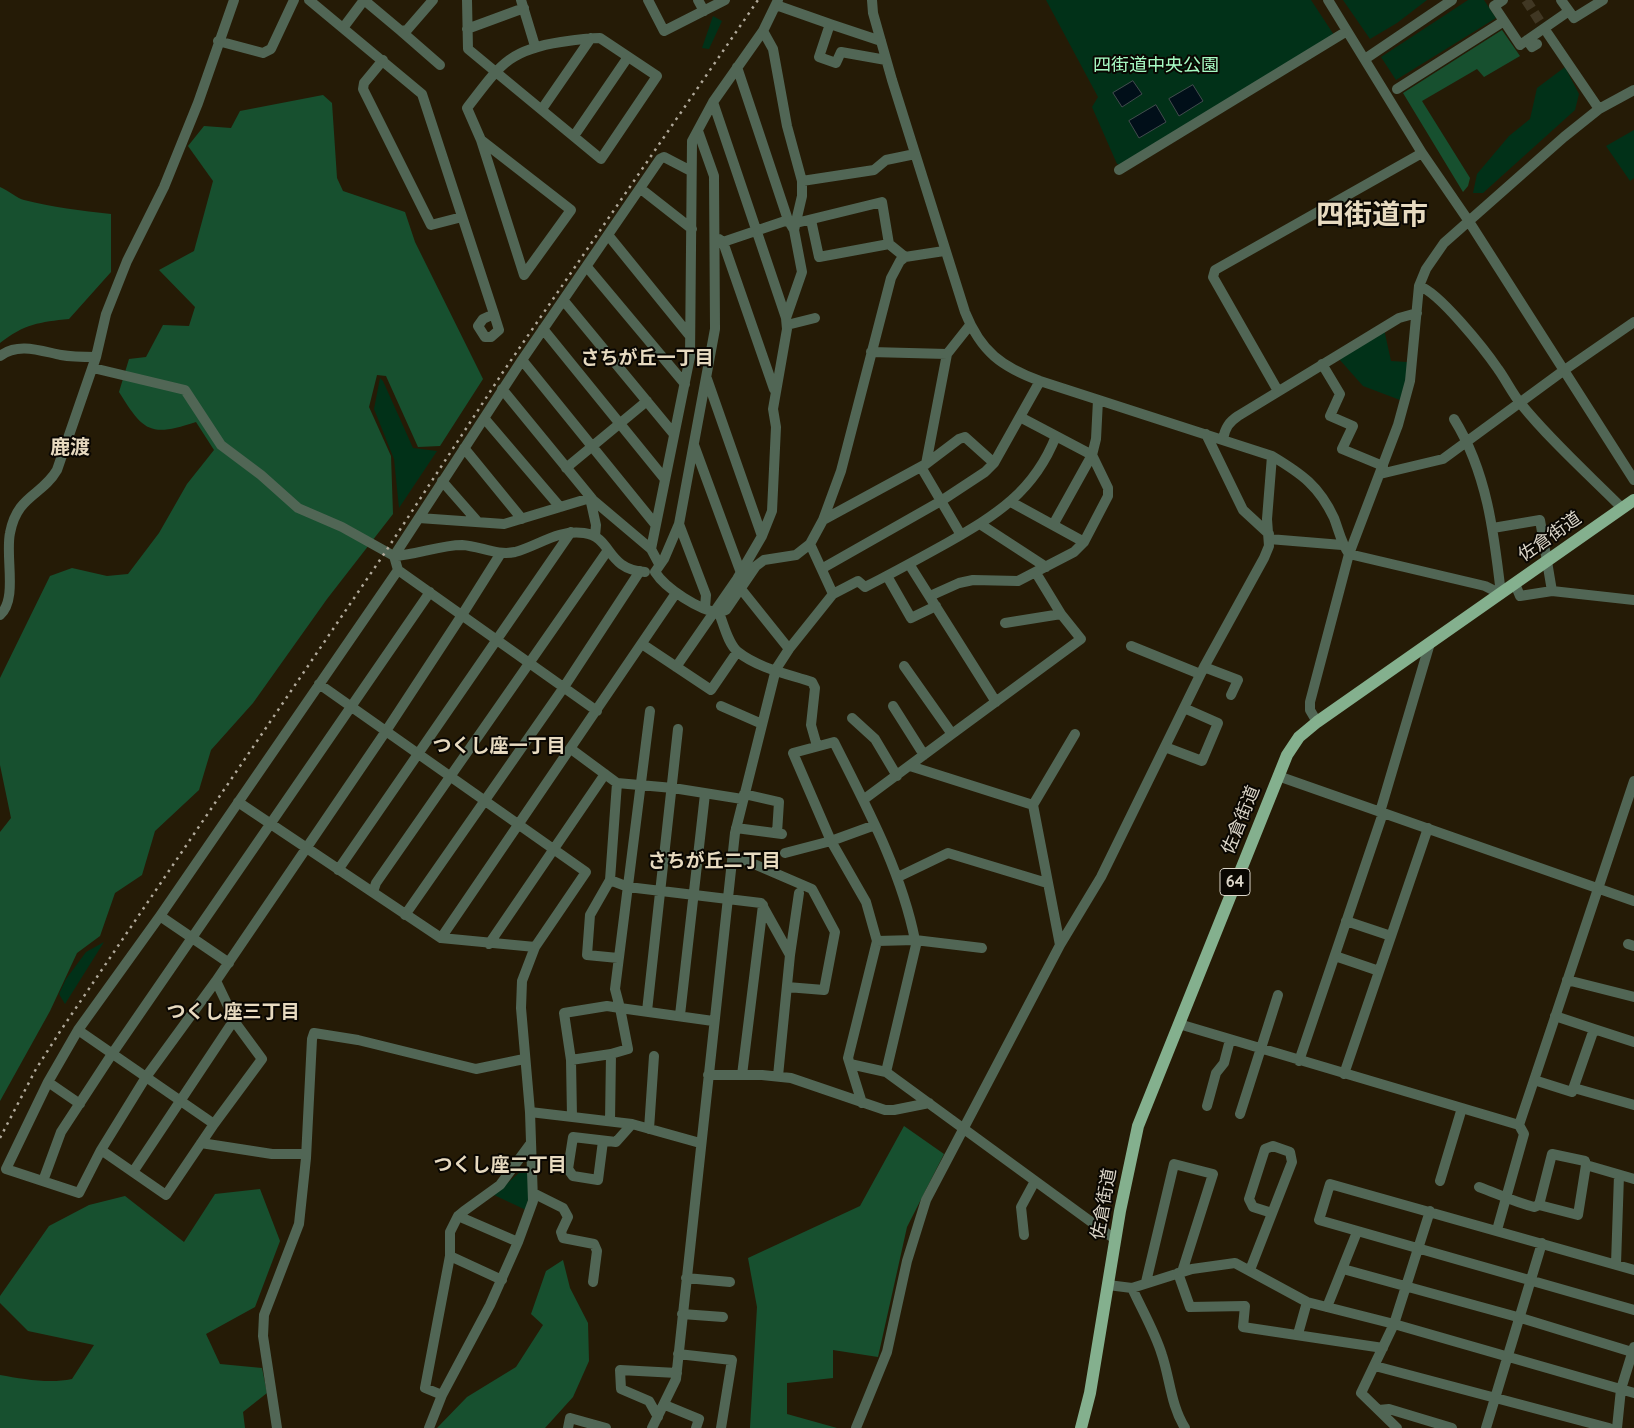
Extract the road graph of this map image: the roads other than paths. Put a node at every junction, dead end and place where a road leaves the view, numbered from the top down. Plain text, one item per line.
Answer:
1 (234, 0) edge
2 (294, 0) edge
3 (310, 0) edge
4 (364, 0) edge
5 (433, 0) edge
6 (468, 0) edge
7 (648, 0) edge
8 (698, 0) edge
9 (725, 0) edge
10 (872, 0) edge
11 (1328, 0) edge
12 (1452, 0) edge
13 (1503, 0) edge
14 (1561, 0) edge
15 (1603, 0) edge
16 (777, 3) edge
17 (522, 4) edge
18 (704, 11) junction
19 (1569, 11) junction
20 (1504, 21) junction
21 (830, 24) junction
22 (343, 28) junction
23 (467, 29) junction
24 (762, 30) junction
25 (1347, 30) junction
26 (401, 31) junction
27 (1548, 34) tunnel mouth
28 (591, 38) junction
29 (1527, 40) junction
30 (218, 41) junction
31 (881, 41) junction
32 (1537, 44) dead end
33 (535, 46) junction
34 (628, 57) junction
35 (1365, 59) junction
36 (383, 60) junction
37 (886, 60) junction
38 (440, 64) dead end
39 (737, 67) junction
40 (496, 71) junction
41 (1397, 89) dead end
42 (1634, 90) edge
43 (713, 102) junction
44 (542, 109) junction
45 (1599, 109) junction
46 (698, 132) junction
47 (574, 136) junction
48 (481, 140) junction
49 (1422, 153) junction
50 (915, 154) junction
51 (1119, 170) dead end
52 (692, 171) junction
53 (802, 181) junction
54 (641, 189) junction
55 (462, 217) junction
56 (811, 220) junction
57 (1468, 220) junction
58 (793, 224) junction
59 (692, 230) junction
60 (755, 231) junction
61 (608, 235) junction
62 (719, 239) junction
63 (889, 244) junction
64 (944, 250) junction
65 (905, 257) junction
66 (587, 267) junction
67 (1419, 286) junction
68 (564, 301) junction
69 (1417, 313) junction
70 (494, 314) dead end
71 (815, 318) dead end
72 (786, 322) junction
73 (1634, 322) edge
74 (970, 325) junction
75 (543, 329) junction
76 (690, 336) junction
77 (871, 352) junction
78 (947, 354) junction
79 (0, 356) edge
80 (96, 357) junction
81 (522, 360) junction
82 (1322, 364) junction
83 (93, 368) junction
84 (1563, 371) junction
85 (706, 378) junction
86 (1040, 381) junction
87 (685, 384) junction
88 (502, 389) junction
89 (1278, 390) junction
90 (775, 392) junction
91 (1098, 400) junction
92 (647, 402) junction
93 (1520, 403) junction
94 (1020, 417) junction
95 (484, 418) junction
96 (1454, 419) dead end
97 (620, 424) junction
98 (674, 433) junction
99 (1206, 434) junction
100 (1056, 436) junction
101 (1223, 439) junction
102 (1468, 442) junction
103 (694, 445) junction
104 (592, 446) junction
105 (464, 448) junction
106 (1092, 455) junction
107 (1272, 456) junction
108 (994, 463) junction
109 (924, 466) junction
110 (566, 468) junction
111 (1382, 470) junction
112 (664, 478) junction
113 (1634, 480) edge
114 (442, 481) junction
115 (590, 498) junction
116 (1634, 500) edge
117 (941, 501) junction
118 (1011, 502) junction
119 (560, 507) junction
120 (1622, 508) junction
121 (419, 518) junction
122 (522, 519) junction
123 (823, 520) junction
124 (478, 522) junction
125 (655, 524) junction
126 (679, 524) junction
127 (980, 524) junction
128 (1053, 524) junction
129 (1493, 528) junction
130 (571, 532) junction
131 (961, 535) junction
132 (595, 536) junction
133 (762, 536) junction
134 (1269, 537) junction
135 (1084, 542) junction
136 (810, 544) junction
137 (1342, 545) junction
138 (651, 549) junction
139 (608, 550) junction
140 (500, 553) junction
141 (1349, 554) junction
142 (394, 556) junction
143 (1548, 561) junction
144 (910, 564) junction
145 (1046, 567) junction
146 (657, 568) junction
147 (823, 568) junction
148 (398, 570) junction
149 (640, 571) junction
150 (741, 573) junction
151 (1036, 573) junction
152 (887, 576) junction
153 (1515, 584) junction
154 (741, 589) junction
155 (1552, 591) junction
156 (430, 592) junction
157 (676, 593) junction
158 (833, 594) junction
159 (1501, 594) junction
160 (930, 596) junction
161 (1634, 600) edge
162 (936, 606) junction
163 (712, 611) junction
164 (1061, 614) junction
165 (0, 615) edge
166 (462, 615) junction
167 (1004, 623) dead end
168 (496, 639) junction
169 (1430, 643) junction
170 (642, 644) junction
171 (1131, 646) dead end
172 (789, 648) junction
173 (737, 652) junction
174 (529, 663) junction
175 (904, 666) dead end
176 (676, 667) junction
177 (776, 669) junction
178 (1202, 671) junction
179 (319, 684) junction
180 (564, 687) junction
181 (1231, 695) dead end
182 (996, 702) junction
183 (721, 706) dead end
184 (893, 706) dead end
185 (352, 707) junction
186 (1184, 708) junction
187 (597, 711) junction
188 (650, 711) dead end
189 (852, 718) dead end
190 (1317, 722) junction
191 (762, 724) junction
192 (678, 729) dead end
193 (386, 731) junction
194 (952, 734) junction
195 (1075, 734) dead end
196 (817, 746) junction
197 (1165, 747) junction
198 (571, 750) junction
199 (419, 754) junction
200 (924, 755) junction
201 (910, 766) junction
202 (605, 774) junction
203 (897, 776) junction
204 (1278, 776) junction
205 (452, 777) junction
206 (1634, 782) edge
207 (617, 783) junction
208 (642, 785) junction
209 (673, 788) junction
210 (705, 794) junction
211 (743, 797) junction
212 (863, 800) junction
213 (485, 801) junction
214 (238, 802) junction
215 (1033, 805) junction
216 (1381, 812) junction
217 (270, 824) junction
218 (519, 824) junction
219 (875, 825) junction
220 (736, 828) junction
221 (1428, 828) junction
222 (831, 841) junction
223 (306, 848) junction
224 (553, 849) junction
225 (786, 853) dead end
226 (733, 854) junction
227 (338, 870) junction
228 (898, 877) junction
229 (610, 880) junction
230 (1047, 883) junction
231 (628, 887) junction
232 (1598, 888) junction
233 (661, 890) junction
234 (373, 892) junction
235 (799, 893) dead end
236 (694, 894) junction
237 (728, 899) junction
238 (1634, 901) edge
239 (762, 905) junction
240 (405, 915) junction
241 (160, 916) junction
242 (1346, 921) junction
243 (1391, 936) junction
244 (191, 938) junction
245 (441, 938) junction
246 (915, 940) junction
247 (877, 941) junction
248 (489, 944) junction
249 (1060, 945) junction
250 (535, 947) junction
251 (982, 948) dead end
252 (790, 955) junction
253 (1335, 956) junction
254 (618, 958) junction
255 (229, 963) junction
256 (1379, 971) junction
257 (1567, 980) junction
258 (216, 981) junction
259 (787, 987) junction
260 (1278, 995) dead end
261 (1634, 997) edge
262 (620, 1008) junction
263 (647, 1011) junction
264 (680, 1015) junction
265 (1555, 1016) junction
266 (234, 1020) junction
267 (713, 1021) junction
268 (1179, 1024) junction
269 (1594, 1029) junction
270 (78, 1030) junction
271 (1230, 1040) junction
272 (1634, 1042) edge
273 (1260, 1050) junction
274 (112, 1054) junction
275 (611, 1054) junction
276 (654, 1056) dead end
277 (524, 1059) junction
278 (571, 1060) junction
279 (1299, 1061) junction
280 (850, 1064) junction
281 (886, 1072) junction
282 (1344, 1074) junction
283 (708, 1075) junction
284 (742, 1075) junction
285 (778, 1076) junction
286 (146, 1077) junction
287 (1534, 1080) junction
288 (48, 1082) junction
289 (1574, 1088) junction
290 (180, 1101) junction
291 (862, 1103) junction
292 (929, 1103) junction
293 (80, 1104) junction
294 (1634, 1105) edge
295 (1207, 1106) dead end
296 (1462, 1108) junction
297 (530, 1112) junction
298 (1240, 1114) dead end
299 (572, 1117) junction
300 (610, 1122) junction
301 (214, 1124) junction
302 (632, 1124) junction
303 (1518, 1126) junction
304 (649, 1129) junction
305 (962, 1129) junction
306 (603, 1141) junction
307 (201, 1143) junction
308 (530, 1143) junction
309 (700, 1143) junction
310 (100, 1150) junction
311 (306, 1154) junction
312 (1586, 1165) junction
313 (132, 1172) junction
314 (1618, 1175) junction
315 (1634, 1179) edge
316 (43, 1181) junction
317 (1034, 1181) junction
318 (1440, 1181) dead end
319 (1479, 1187) dead end
320 (533, 1193) junction
321 (1505, 1199) junction
322 (1538, 1205) junction
323 (1430, 1211) junction
324 (1272, 1214) junction
325 (458, 1216) junction
326 (1497, 1230) junction
327 (1357, 1232) junction
328 (1024, 1235) dead end
329 (1116, 1240) junction
330 (518, 1242) junction
331 (1542, 1243) junction
332 (1418, 1249) junction
333 (450, 1256) junction
334 (1616, 1264) junction
335 (1343, 1269) junction
336 (1250, 1270) junction
337 (1634, 1270) edge
338 (1180, 1272) junction
339 (686, 1278) junction
340 (502, 1280) junction
341 (1532, 1280) junction
342 (593, 1282) dead end
343 (730, 1282) dead end
344 (1146, 1282) junction
345 (1108, 1285) junction
346 (1407, 1287) junction
347 (1132, 1288) junction
348 (1307, 1302) junction
349 (1327, 1307) junction
350 (1634, 1310) edge
351 (682, 1314) junction
352 (723, 1317) dead end
353 (1521, 1318) junction
354 (1394, 1324) junction
355 (1298, 1334) junction
356 (1383, 1348) junction
357 (1633, 1349) edge
358 (678, 1354) junction
359 (1508, 1357) junction
360 (1375, 1366) junction
361 (676, 1373) junction
362 (1621, 1389) junction
363 (1634, 1393) edge
364 (442, 1395) junction
365 (1494, 1398) junction
366 (665, 1405) junction
367 (1379, 1410) junction
368 (658, 1417) junction
369 (277, 1428) edge
370 (429, 1428) edge
371 (568, 1428) edge
372 (606, 1428) edge
373 (652, 1428) edge
374 (696, 1428) edge
375 (721, 1428) edge
376 (856, 1428) edge
377 (1081, 1428) edge
378 (1185, 1428) edge
379 (1397, 1428) edge
380 (1452, 1428) edge
381 (1486, 1428) edge
382 (1609, 1428) edge
383 (1617, 1428) edge

1 - 30 street
2 - 30 street
3 - 22 street
4 - 22 street
4 - 26 street
5 - 26 street
6 - 23 street
7 - 18 street
8 - 18 street
9 - 18 street
10 - 31 street
11 - 25 street
12 - 35 street
13 - 20 street
14 - 19 street
15 - 19 street
16 - 21 street
16 - 24 street
17 - 23 street
17 - 33 street
19 - 29 street
20 - 29 street
20 - 41 street
21 - 31 street
21 - 37 street
22 - 36 street
23 - 40 street
24 - 39 street
24 - 53 street
25 - 35 street
25 - 51 street
26 - 38 street
27 - 45 street
28 - 33 street
28 - 34 street
28 - 44 street
29 - 32 street
30 - 80 street
31 - 37 street
33 - 40 street
34 - 47 street
34 - 47 street
35 - 49 street
36 - 55 street
36 - 55 street
37 - 50 street
39 - 43 street
39 - 58 street
40 - 44 street
40 - 48 street
42 - 45 street
43 - 46 street
43 - 60 street
44 - 47 street
45 - 57 street
46 - 52 street
46 - 62 street
48 - 48 street
49 - 57 street
49 - 89 street
50 - 53 street
50 - 64 street
52 - 54 street
52 - 59 street
53 - 58 street
54 - 59 street
54 - 61 street
55 - 70 street
56 - 58 street
56 - 63 street
56 - 63 street
57 - 67 street
57 - 84 street
58 - 60 street
58 - 72 street
59 - 76 street
60 - 62 street
60 - 72 street
61 - 66 street
61 - 76 street
62 - 85 street
62 - 90 street
63 - 65 street
64 - 65 street
64 - 74 street
65 - 77 street
66 - 68 street
66 - 87 street
67 - 69 street
67 - 93 street
68 - 75 street
68 - 92 street
69 - 82 street
69 - 111 street
71 - 72 street
72 - 90 street
73 - 84 street
74 - 78 street
74 - 86 street
75 - 81 street
75 - 97 street
76 - 87 street
77 - 78 street
77 - 123 street
78 - 109 street
79 - 80 street
80 - 83 street
81 - 88 street
81 - 104 street
82 - 89 street
82 - 111 street
83 - 142 street
83 - 165 street
84 - 93 street
84 - 113 street
85 - 103 street
85 - 133 street
86 - 91 street
86 - 94 street
87 - 98 street
88 - 95 street
88 - 110 street
89 - 101 street
90 - 133 street
91 - 99 street
91 - 106 street
92 - 97 street
92 - 98 street
93 - 102 street
93 - 120 street
94 - 100 street
94 - 108 street
95 - 105 street
95 - 119 street
96 - 102 street
97 - 104 street
97 - 112 street
98 - 112 street
99 - 101 street
99 - 134 street
100 - 106 street
100 - 118 street
101 - 107 street
102 - 111 street
102 - 129 street
103 - 126 street
103 - 150 street
104 - 110 street
104 - 125 street
105 - 114 street
105 - 122 street
106 - 128 street
106 - 135 street
107 - 134 street
107 - 137 street
108 - 109 street
108 - 117 street
109 - 117 street
109 - 123 street
110 - 115 street
111 - 141 street
112 - 125 street
114 - 121 street
114 - 124 street
115 - 119 street
115 - 132 street
115 - 138 street
116 - 120 main road, 佐倉街道 / 64
117 - 131 street
117 - 147 street
118 - 127 street
118 - 128 street
119 - 122 street
120 - 143 main road, 佐倉街道 / 64
121 - 124 street
121 - 142 street
122 - 124 street
123 - 136 street
125 - 138 street
126 - 146 street
126 - 163 street
127 - 131 street
127 - 145 street
128 - 135 street
129 - 143 street
129 - 159 street
130 - 132 street
130 - 140 street
130 - 168 street
131 - 144 street
132 - 139 street
133 - 150 street
134 - 137 street
134 - 178 street
135 - 145 street
136 - 147 street
136 - 154 street
137 - 141 street
138 - 146 street
139 - 149 street
139 - 174 street
140 - 142 street
140 - 166 street
141 - 159 street
141 - 190 street
142 - 148 street
143 - 153 main road, 佐倉街道 / 64
143 - 155 street
144 - 152 street
144 - 160 street
145 - 151 street
146 - 149 street
146 - 157 street
147 - 158 street
148 - 156 street
148 - 179 street
149 - 180 street
150 - 163 street
151 - 160 street
151 - 164 street
152 - 158 street
152 - 162 street
153 - 155 street
153 - 159 main road, 佐倉街道 / 64
154 - 163 street
154 - 172 street
155 - 161 street
156 - 166 street
156 - 185 street
157 - 163 street
157 - 170 street
158 - 172 street
159 - 169 main road, 佐倉街道 / 64
160 - 162 street
162 - 182 street
163 - 173 street
163 - 176 street
164 - 167 street
164 - 182 street
166 - 168 street
166 - 193 street
168 - 174 street
168 - 199 street
169 - 190 main road, 佐倉街道 / 64
169 - 216 street
170 - 176 street
170 - 187 street
171 - 178 street
172 - 177 street
173 - 176 street
173 - 177 street
174 - 180 street
174 - 205 street
175 - 194 street
177 - 191 street
177 - 196 street
178 - 181 street
178 - 186 street
179 - 185 street
179 - 214 street
180 - 187 street
180 - 213 street
182 - 194 street
183 - 191 street
184 - 200 street
185 - 193 street
185 - 217 street
186 - 197 street
186 - 197 street
187 - 198 street
188 - 208 street
189 - 203 street
190 - 204 main road, 佐倉街道 / 64
191 - 211 street
192 - 209 street
193 - 199 street
193 - 223 street
194 - 200 street
195 - 215 street
196 - 212 street
196 - 222 street
197 - 249 street
198 - 202 street
198 - 218 street
199 - 205 street
199 - 227 street
200 - 201 street
201 - 203 street
201 - 215 street
202 - 207 street
202 - 224 street
203 - 212 street
204 - 216 street
204 - 268 main road, 佐倉街道 / 64
205 - 213 street
205 - 234 street
206 - 232 street
207 - 208 street
207 - 229 street
208 - 209 street
208 - 231 street
209 - 210 street
209 - 233 street
210 - 211 street
210 - 236 street
211 - 220 street
211 - 220 street
212 - 219 street
213 - 218 street
213 - 240 street
214 - 217 street
214 - 241 street
215 - 230 street
216 - 221 street
216 - 242 street
217 - 223 street
217 - 244 street
218 - 224 street
218 - 245 street
219 - 222 street
219 - 228 street
220 - 226 street
221 - 232 street
221 - 243 street
222 - 225 street
222 - 247 street
223 - 227 street
223 - 255 street
224 - 248 street
224 - 250 street
226 - 237 street
226 - 259 street
227 - 234 street
228 - 230 street
228 - 246 street
229 - 231 street
229 - 254 street
230 - 249 street
231 - 233 street
231 - 254 street
232 - 238 street
232 - 257 street
233 - 236 street
233 - 263 street
234 - 240 street
235 - 252 street
236 - 237 street
236 - 264 street
237 - 239 street
237 - 267 street
239 - 252 street
239 - 284 street
240 - 245 street
241 - 244 street
241 - 270 street
242 - 243 street
242 - 253 street
243 - 256 street
244 - 255 street
244 - 274 street
245 - 248 street
246 - 247 street
246 - 251 street
246 - 281 street
247 - 280 street
248 - 250 street
249 - 305 street
250 - 277 street
252 - 259 street
253 - 256 street
253 - 279 street
254 - 262 street
255 - 258 street
256 - 282 street
257 - 261 street
257 - 265 street
258 - 266 street
258 - 286 street
259 - 285 street
260 - 273 street
262 - 263 street
262 - 275 street
262 - 278 street
263 - 264 street
264 - 267 street
265 - 269 street
265 - 287 street
266 - 290 street
266 - 301 street
267 - 283 street
268 - 271 street
268 - 329 main road, 佐倉街道 / 64
269 - 272 street
269 - 289 street
270 - 274 street
270 - 288 street
271 - 273 street
271 - 295 street
273 - 279 street
273 - 298 street
274 - 286 street
274 - 293 street
275 - 278 street
275 - 300 street
276 - 304 street
277 - 297 street
277 - 311 street
278 - 299 street
279 - 282 street
280 - 281 street
280 - 291 street
281 - 292 street
282 - 296 street
283 - 284 street
283 - 309 street
284 - 285 street
285 - 291 street
286 - 290 street
286 - 310 street
287 - 289 street
287 - 303 street
288 - 293 street
288 - 316 street
289 - 294 street
290 - 301 street
290 - 313 street
291 - 292 street
292 - 305 street
293 - 316 street
296 - 303 street
296 - 318 street
297 - 299 street
297 - 308 street
299 - 300 street
300 - 302 street
301 - 307 street
302 - 304 street
302 - 306 street
303 - 321 street
304 - 309 street
305 - 317 street
305 - 376 street
306 - 306 street
307 - 311 street
307 - 313 street
308 - 320 street
308 - 325 street
309 - 339 street
310 - 313 street
310 - 316 street
311 - 369 street
312 - 314 street
312 - 322 street
312 - 322 street
314 - 315 street
314 - 334 street
317 - 328 street
317 - 329 street
319 - 321 street
320 - 330 street
320 - 342 street
321 - 322 street
321 - 326 street
323 - 326 street
323 - 327 street
323 - 332 street
324 - 324 street
324 - 336 street
325 - 330 street
325 - 333 street
326 - 331 street
327 - 332 street
327 - 335 street
329 - 345 main road, 佐倉街道 / 64
330 - 340 street
331 - 334 street
331 - 341 street
332 - 341 street
332 - 346 street
333 - 340 street
333 - 364 street
334 - 337 street
335 - 346 street
335 - 349 street
336 - 338 street
336 - 348 street
338 - 344 street
338 - 344 street
338 - 355 street
339 - 343 street
339 - 351 street
340 - 364 street
341 - 350 street
341 - 353 street
344 - 347 street
345 - 347 street
345 - 377 main road, 佐倉街道 / 64
346 - 353 street
346 - 354 street
347 - 378 street
348 - 349 street
348 - 355 street
349 - 354 street
351 - 352 street
351 - 358 street
353 - 357 street
353 - 359 street
354 - 356 street
354 - 359 street
355 - 356 street
356 - 360 street
357 - 362 street
358 - 361 street
358 - 375 street
359 - 362 street
359 - 365 street
360 - 365 street
360 - 367 street
361 - 366 street
361 - 368 street
362 - 363 street
362 - 383 street
364 - 370 street
365 - 381 street
365 - 382 street
366 - 368 street
366 - 374 street
367 - 379 street
367 - 380 street
368 - 373 street
371 - 372 street

